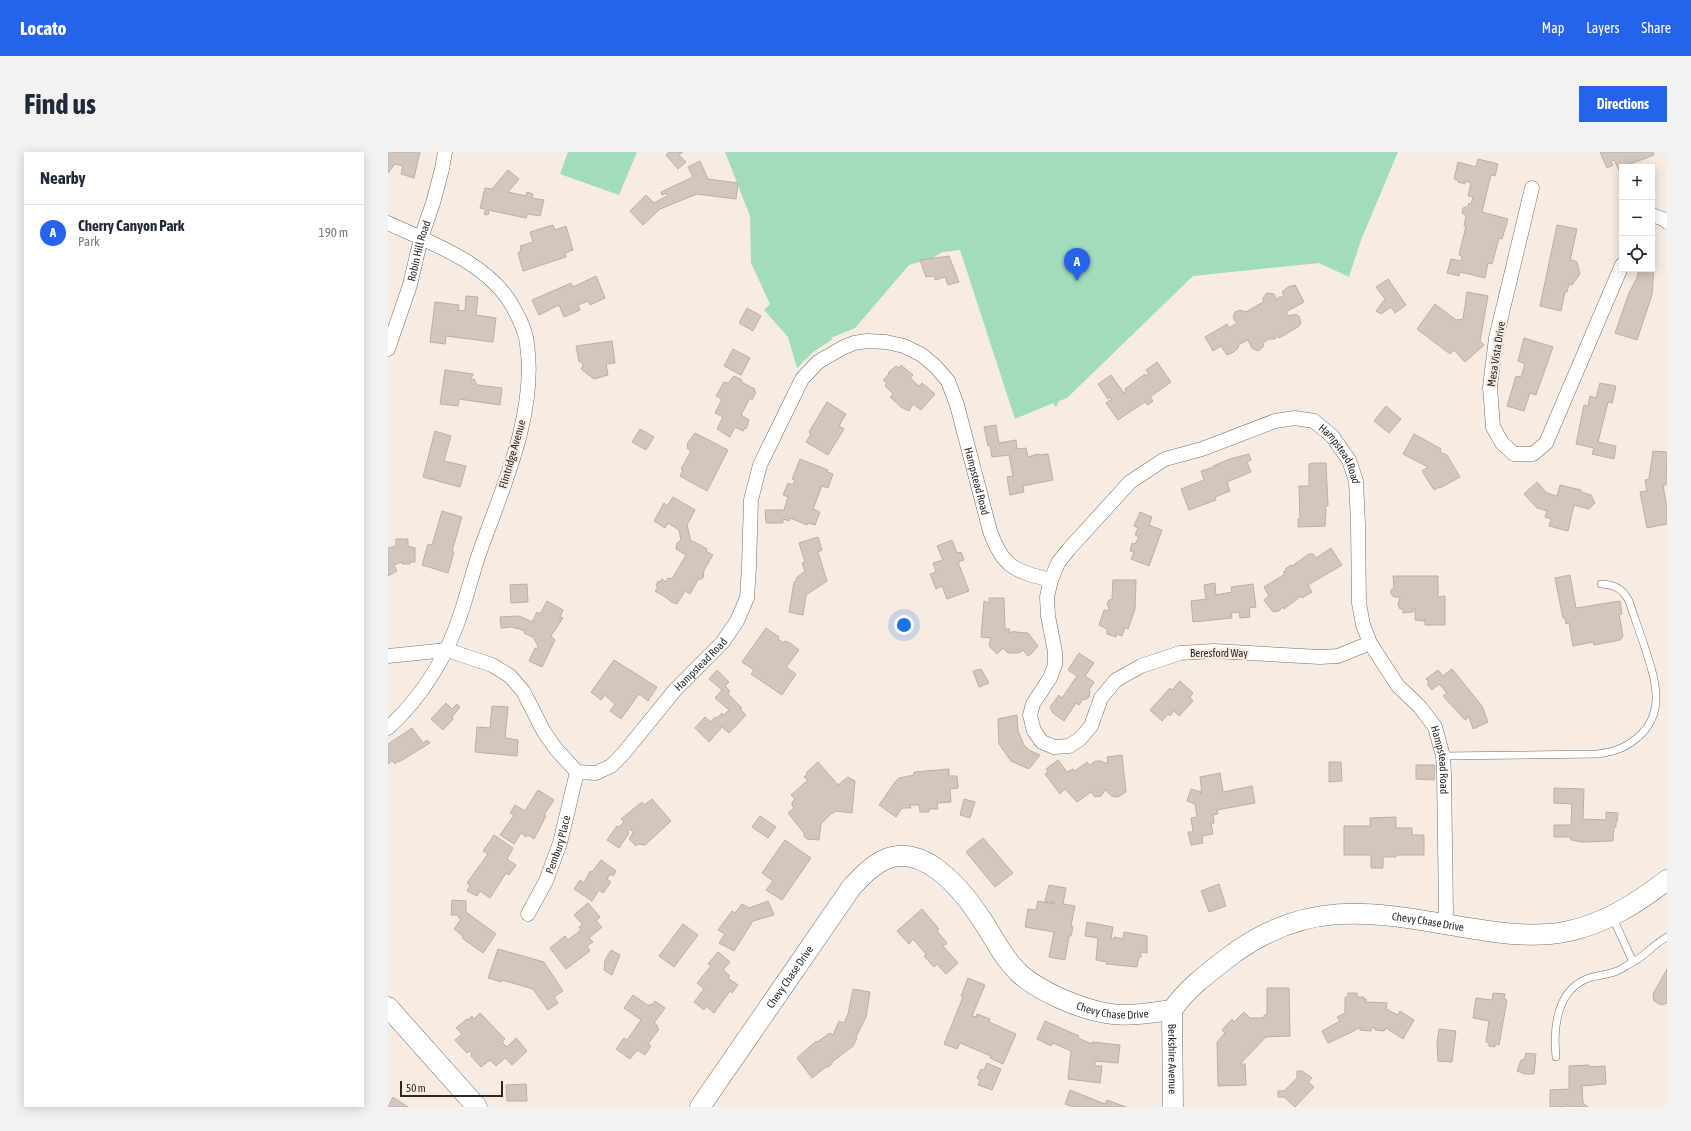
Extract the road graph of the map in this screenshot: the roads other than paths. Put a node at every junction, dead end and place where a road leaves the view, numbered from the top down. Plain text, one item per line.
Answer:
1 (445, 152) edge
2 (1532, 188) dead end
3 (1655, 217) edge
4 (1667, 222) edge
5 (388, 223) edge
6 (421, 238) junction
7 (1619, 272) edge
8 (388, 349) edge
9 (1051, 580) junction
10 (1601, 584) dead end
11 (1370, 643) junction
12 (447, 650) junction
13 (388, 656) edge
14 (388, 728) edge
15 (1443, 756) junction
16 (577, 772) junction
17 (1667, 880) edge
18 (528, 914) dead end
19 (1612, 916) junction
20 (1445, 924) junction
21 (1667, 937) edge
22 (1633, 962) junction
23 (388, 1007) edge
24 (1172, 1010) junction
25 (1556, 1057) dead end
26 (477, 1107) edge
27 (700, 1107) edge
28 (1173, 1107) edge

1 - 6 street, Robin Hill Road
2 - 7 street, Mesa Vista Drive
3 - 4 street
5 - 6 street, Flintridge Avenue
6 - 8 street, Robin Hill Road
6 - 12 street, Flintridge Avenue
9 - 11 street, Beresford Way
9 - 11 street, Hampstead Road
9 - 16 street, Hampstead Road
10 - 15 lane
11 - 15 street, Hampstead Road
12 - 13 street
12 - 14 street, Flintridge Avenue
12 - 16 street
15 - 20 street, Hampstead Road
16 - 18 street, Pembury Place
17 - 19 main road, Chevy Chase Drive
19 - 20 main road, Chevy Chase Drive
19 - 22 lane
20 - 24 main road, Chevy Chase Drive
21 - 22 lane
22 - 25 lane
23 - 26 main road
24 - 27 main road, Chevy Chase Drive
24 - 28 main road, Berkshire Avenue

